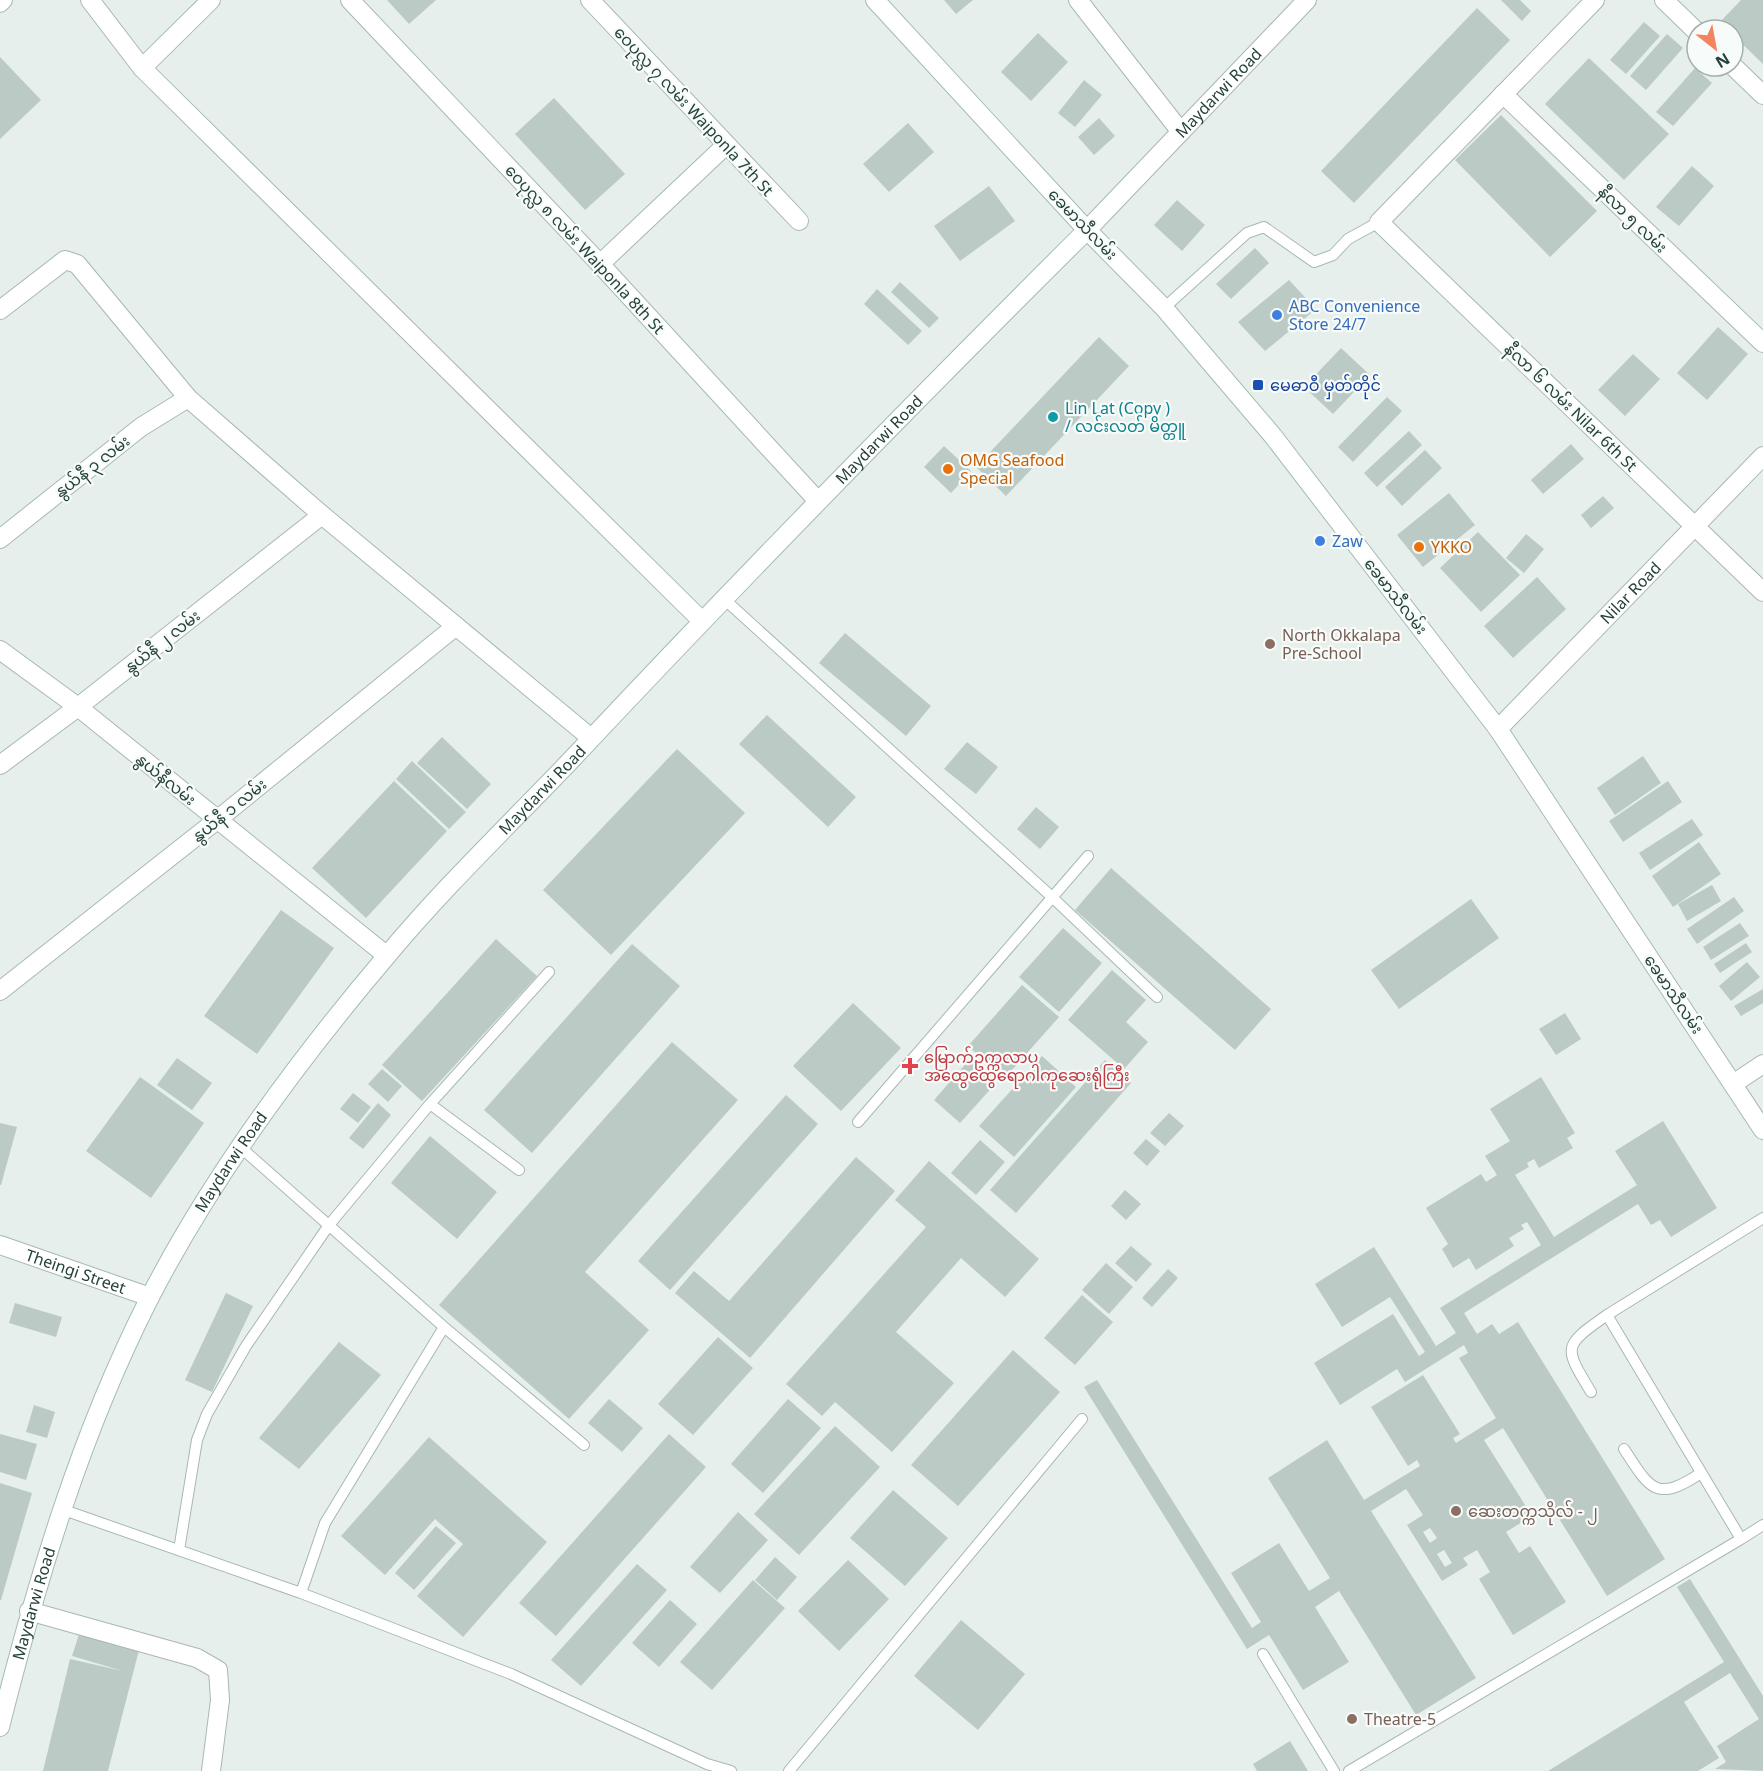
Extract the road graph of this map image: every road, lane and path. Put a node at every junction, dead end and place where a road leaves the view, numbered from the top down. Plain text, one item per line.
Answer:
1 (90, 0) edge
2 (211, 0) edge
3 (350, 0) edge
4 (590, 0) edge
5 (874, 0) edge
6 (1078, 0) edge
7 (1308, 0) edge
8 (1595, 0) edge
9 (1664, 0) edge
10 (1685, 20) edge
11 (142, 68) junction
12 (1745, 78) edge
13 (1503, 94) junction
14 (1763, 95) edge
15 (1181, 132) junction
16 (726, 145) junction
17 (799, 221) dead end
18 (1379, 222) junction
19 (1087, 230) junction
20 (600, 264) junction
21 (1164, 308) junction
22 (0, 310) edge
23 (1763, 343) edge
24 (188, 398) junction
25 (1763, 456) edge
26 (817, 500) junction
27 (322, 514) junction
28 (1696, 526) junction
29 (0, 539) edge
30 (1763, 592) edge
31 (723, 598) junction
32 (702, 621) junction
33 (456, 626) junction
34 (0, 650) edge
35 (78, 707) junction
36 (1498, 729) junction
37 (591, 738) junction
38 (0, 765) edge
39 (217, 820) junction
40 (1089, 855) dead end
41 (1052, 897) junction
42 (387, 955) junction
43 (549, 972) dead end
44 (0, 991) edge
45 (1157, 997) dead end
46 (1763, 1064) edge
47 (1733, 1084) junction
48 (430, 1104) junction
49 (858, 1122) dead end
50 (1763, 1130) edge
51 (239, 1146) junction
52 (519, 1170) dead end
53 (1763, 1218) edge
54 (328, 1225) junction
55 (0, 1245) edge
56 (150, 1297) junction
57 (1606, 1315) junction
58 (444, 1327) junction
59 (1591, 1392) dead end
60 (1082, 1419) dead end
61 (584, 1445) dead end
62 (1624, 1449) dead end
63 (1701, 1473) junction
64 (61, 1509) junction
65 (1763, 1525) edge
66 (1741, 1539) junction
67 (179, 1550) junction
68 (301, 1593) junction
69 (29, 1611) junction
70 (1263, 1654) dead end
71 (0, 1727) edge
72 (211, 1771) edge
73 (731, 1771) edge
74 (789, 1771) edge
75 (1334, 1771) edge
76 (1349, 1771) edge

1 - 11 street
2 - 11 street
3 - 20 street, ဝေပုလ္လ ၈ လမ်း Waiponla 8th St
4 - 16 street, ဝေပုလ္လ ၇ လမ်း Waiponla 7th St
5 - 19 street, ခေမာသီလမ်း
6 - 15 street
7 - 15 street, Maydarwi Road
8 - 13 street
9 - 10 street
11 - 32 street
12 - 14 street
13 - 18 street
13 - 23 street, နီလာ ၅ လမ်း
15 - 19 street, Maydarwi Road
16 - 17 street, ဝေပုလ္လ ၇ လမ်း Waiponla 7th St
16 - 20 street
18 - 21 lane
18 - 28 street, နီလာ ၆ လမ်း Nilar 6th St
19 - 21 street, ခေမာသီလမ်း
19 - 26 street, Maydarwi Road
20 - 26 street, ဝေပုလ္လ ၈ လမ်း Waiponla 8th St
21 - 36 street, ခေမာသီလမ်း
22 - 24 street
24 - 27 street
24 - 29 street, နွယ်နီ ၃ လမ်း
25 - 28 street, Nilar Road
26 - 31 street, Maydarwi Road
27 - 33 street
27 - 35 street, နွယ်နီ ၂ လမ်း
28 - 30 street, နီလာ ၆ လမ်း Nilar 6th St
28 - 36 street, Nilar Road
31 - 32 street, Maydarwi Road
31 - 41 lane
32 - 37 street, Maydarwi Road
33 - 37 street
33 - 39 street, နွယ်နီ ၁ လမ်း
34 - 35 street, နွယ်နီလမ်း
35 - 38 street, နွယ်နီ ၂ လမ်း
35 - 39 street, နွယ်နီလမ်း
36 - 47 street, ခေမာသီလမ်း
37 - 42 street, Maydarwi Road
39 - 42 street, နွယ်နီလမ်း
39 - 44 street, နွယ်နီ ၁ လမ်း
40 - 41 lane
41 - 45 lane
41 - 49 lane
42 - 51 street, Maydarwi Road
43 - 48 lane
46 - 47 street
47 - 50 street, ခေမာသီလမ်း
48 - 52 lane
48 - 54 lane
51 - 54 lane
51 - 56 street, Maydarwi Road
53 - 57 lane
54 - 58 lane
54 - 67 lane
55 - 56 street, Theingi Street
56 - 64 street, Maydarwi Road
57 - 59 lane
57 - 63 lane
58 - 61 lane
58 - 68 lane
60 - 74 lane
62 - 63 lane
63 - 66 lane
64 - 67 lane
64 - 69 street, Maydarwi Road
65 - 66 lane
66 - 76 lane
67 - 68 lane
68 - 73 lane
69 - 71 street, Maydarwi Road
69 - 72 street
70 - 75 lane

